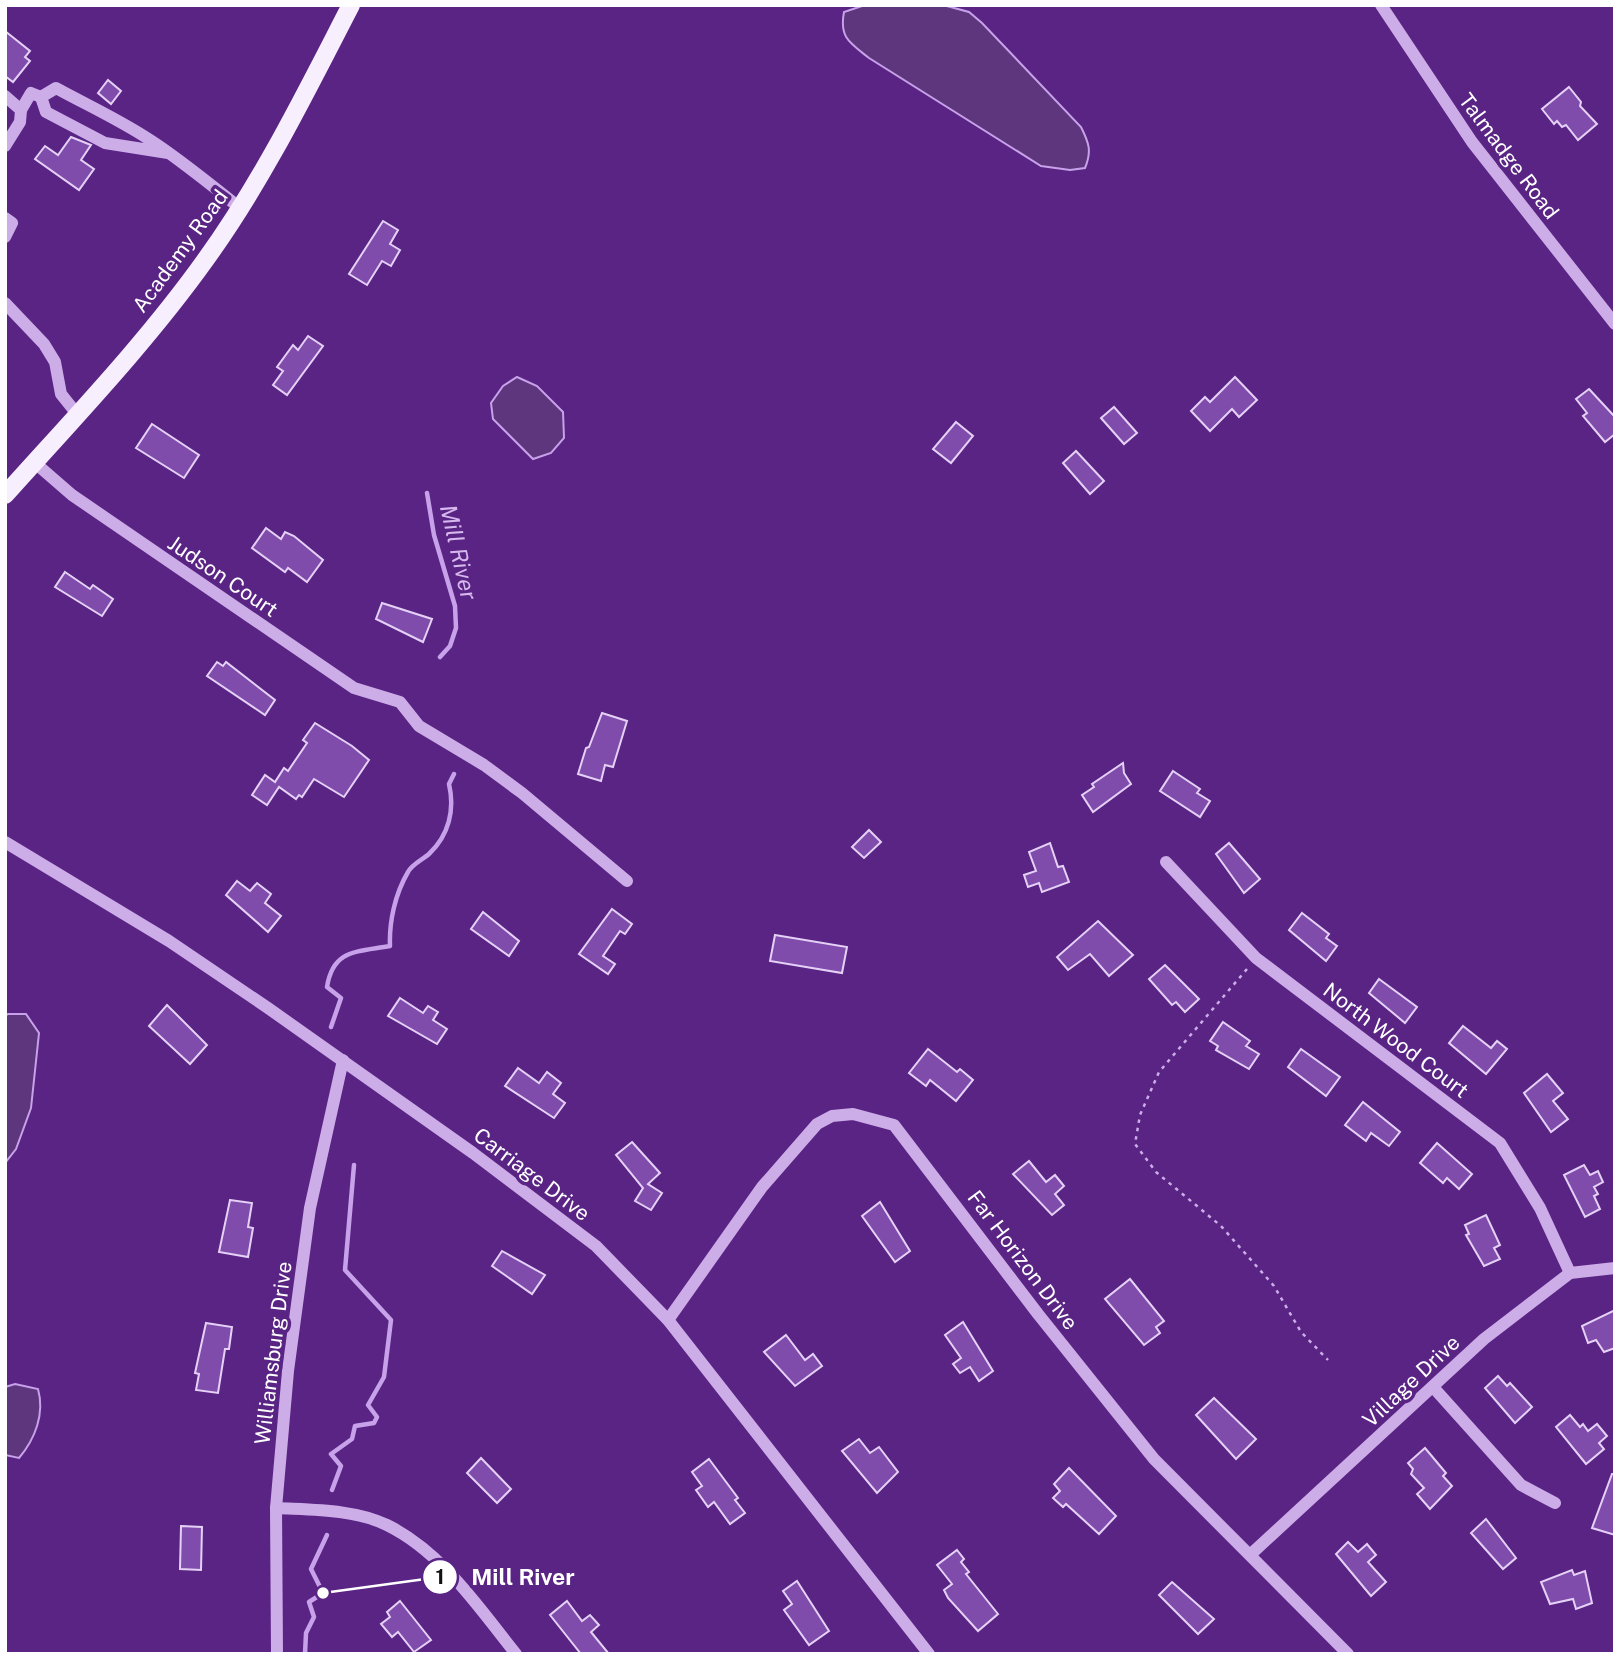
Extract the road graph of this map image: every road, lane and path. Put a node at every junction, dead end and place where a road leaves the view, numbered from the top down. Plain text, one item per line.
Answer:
1 (351, 5) edge
2 (1381, 5) edge
3 (5, 96) edge
4 (41, 97) junction
5 (92, 108) junction
6 (21, 110) junction
7 (81, 130) junction
8 (5, 146) edge
9 (168, 153) junction
10 (240, 208) junction
11 (5, 218) edge
12 (5, 237) edge
13 (5, 303) edge
14 (1615, 324) edge
15 (77, 414) junction
16 (34, 462) junction
17 (5, 495) edge
18 (5, 842) edge
19 (1166, 862) dead end
20 (627, 881) dead end
21 (1256, 958) junction
22 (343, 1060) junction
23 (1615, 1268) edge
24 (1570, 1273) junction
25 (668, 1321) junction
26 (1328, 1360) dead end
27 (1433, 1387) junction
28 (1555, 1503) dead end
29 (275, 1508) junction
30 (1250, 1555) junction
31 (277, 1654) edge
32 (516, 1654) edge
33 (929, 1654) edge
34 (1348, 1654) edge

1 - 10 main road, Academy Road
2 - 14 street, Talmadge Road
3 - 6 street
4 - 5 street
4 - 6 street
4 - 7 street
5 - 7 street
5 - 9 street
6 - 8 street
7 - 9 street
9 - 10 street
10 - 15 main road, Academy Road
11 - 12 street
13 - 15 street
15 - 16 main road, Academy Road
16 - 17 main road, Academy Road
16 - 20 street, Judson Court
18 - 22 street, Carriage Drive
19 - 21 street, North Wood Court
21 - 24 street, North Wood Court
21 - 26 path
22 - 25 street, Carriage Drive
22 - 29 street, Williamsburg Drive
23 - 24 street
24 - 27 street, Village Drive
25 - 30 street, Far Horizon Drive
25 - 33 street, Carriage Drive
27 - 28 street
27 - 30 street, Village Drive
29 - 31 street, Williamsburg Drive
29 - 32 street
30 - 34 street, Far Horizon Drive

